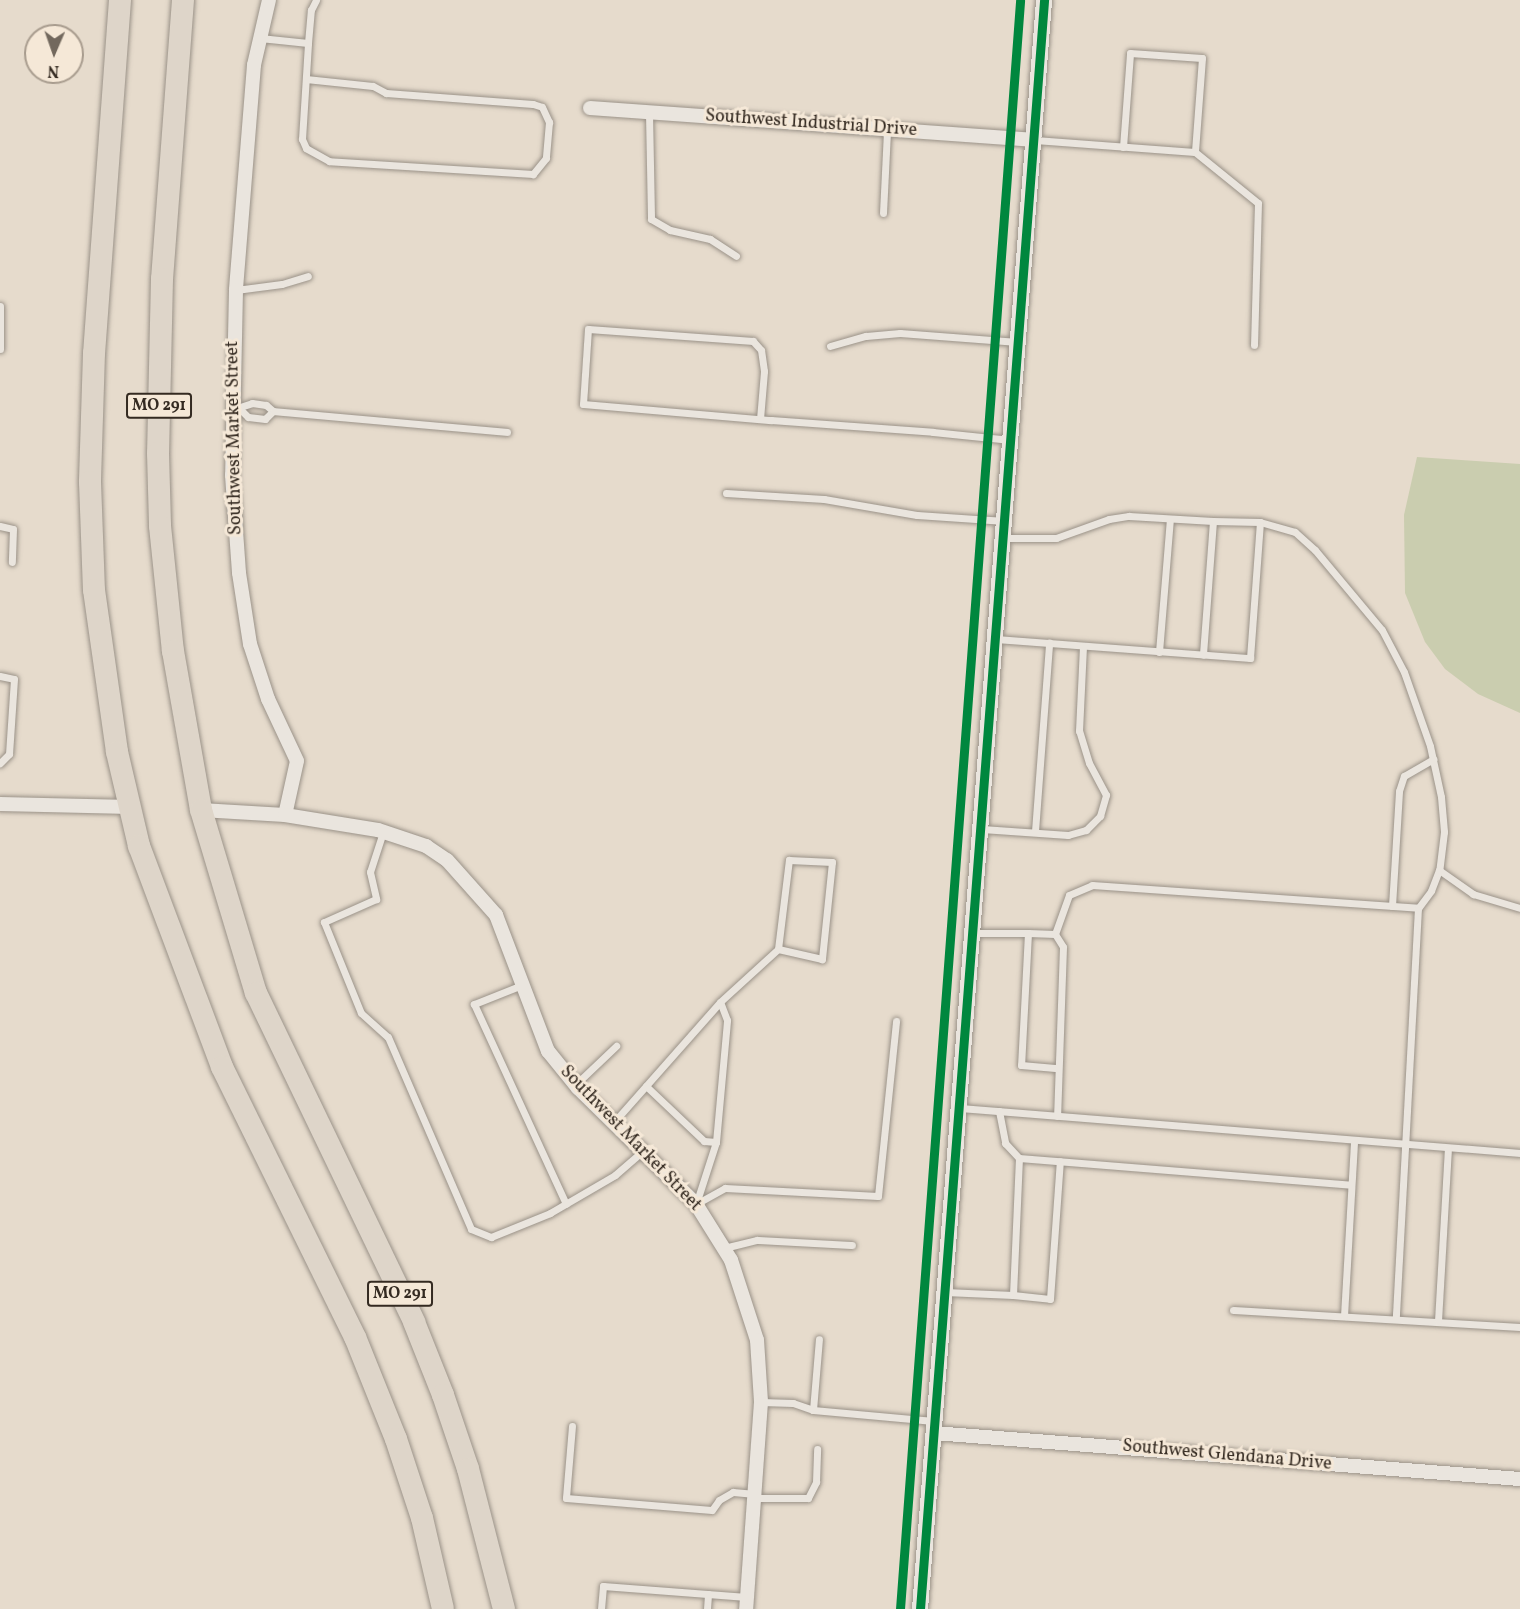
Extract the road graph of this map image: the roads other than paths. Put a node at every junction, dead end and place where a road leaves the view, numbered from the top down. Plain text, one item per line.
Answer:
1 (120, 0) edge
2 (183, 0) edge
3 (269, 0) edge
4 (316, 0) edge
5 (1044, 0) edge
6 (258, 38) junction
7 (308, 43) junction
8 (306, 79) junction
9 (590, 108) dead end
10 (649, 113) junction
11 (887, 130) junction
12 (1032, 140) junction
13 (1123, 147) junction
14 (1196, 152) junction
15 (883, 213) dead end
16 (736, 256) dead end
17 (308, 276) dead end
18 (236, 290) junction
19 (0, 306) edge
20 (1018, 342) junction
21 (1254, 345) dead end
22 (830, 346) dead end
23 (0, 349) edge
24 (236, 409) junction
25 (273, 411) junction
26 (760, 419) junction
27 (507, 432) dead end
28 (1011, 440) junction
29 (726, 493) dead end
30 (1170, 519) junction
31 (1213, 521) junction
32 (1260, 522) junction
33 (0, 526) edge
34 (1004, 530) junction
35 (12, 562) dead end
36 (996, 639) junction
37 (1049, 643) junction
38 (1083, 646) junction
39 (1160, 652) junction
40 (1203, 655) junction
41 (0, 676) edge
42 (1433, 759) junction
43 (0, 763) edge
44 (0, 804) edge
45 (130, 807) junction
46 (201, 810) junction
47 (285, 815) junction
48 (982, 829) junction
49 (383, 831) junction
50 (1035, 831) junction
51 (1439, 870) junction
52 (1392, 906) junction
53 (1418, 908) junction
54 (1520, 908) edge
55 (974, 933) junction
56 (1028, 933) junction
57 (1054, 934) junction
58 (778, 949) junction
59 (522, 985) junction
60 (720, 1002) junction
61 (896, 1022) dead end
62 (616, 1046) dead end
63 (1058, 1068) junction
64 (575, 1085) junction
65 (646, 1086) junction
66 (960, 1108) junction
67 (999, 1111) junction
68 (1057, 1116) junction
69 (614, 1122) junction
70 (1354, 1140) junction
71 (716, 1142) junction
72 (1403, 1144) junction
73 (1448, 1148) junction
74 (644, 1150) junction
75 (1520, 1153) edge
76 (1018, 1158) junction
77 (1060, 1161) junction
78 (1351, 1185) junction
79 (566, 1204) junction
80 (696, 1204) junction
81 (852, 1245) dead end
82 (724, 1248) junction
83 (945, 1292) junction
84 (1012, 1294) junction
85 (1233, 1310) dead end
86 (1344, 1316) junction
87 (1396, 1318) junction
88 (1438, 1321) junction
89 (1520, 1327) edge
90 (819, 1339) dead end
91 (761, 1402) junction
92 (813, 1410) junction
93 (572, 1426) dead end
94 (934, 1427) junction
95 (817, 1449) dead end
96 (1520, 1479) edge
97 (754, 1496) junction
98 (708, 1594) junction
99 (747, 1603) edge
100 (443, 1609) edge
101 (504, 1609) edge
102 (602, 1609) edge
103 (707, 1609) edge
104 (920, 1609) edge

1 - 45 highway, MO 291
2 - 46 highway, MO 291
3 - 6 street, Southwest Market Street
4 - 7 lane
5 - 12 street
6 - 7 lane
6 - 18 street, Southwest Market Street
7 - 8 lane
8 - 8 lane
9 - 10 street, Southwest Industrial Drive
10 - 11 street, Southwest Industrial Drive
10 - 16 lane
11 - 12 street, Southwest Industrial Drive
11 - 15 lane
12 - 13 lane
12 - 20 street
13 - 14 lane
13 - 14 lane
14 - 21 lane
17 - 18 lane
18 - 24 street, Southwest Market Street
19 - 23 lane
20 - 22 lane
20 - 28 street
24 - 25 lane
24 - 25 lane
24 - 47 street, Southwest Market Street
25 - 27 lane
26 - 26 lane
26 - 28 lane
28 - 34 street
29 - 34 lane
30 - 31 lane
30 - 34 lane
30 - 39 lane
31 - 32 lane
31 - 40 lane
32 - 40 lane
32 - 42 lane
33 - 35 lane
34 - 36 street
36 - 37 lane
36 - 48 street
37 - 38 lane
37 - 50 lane
38 - 39 lane
38 - 50 lane
39 - 40 lane
41 - 43 lane
42 - 51 lane
42 - 52 lane
44 - 45 street
45 - 100 highway, MO 291
46 - 47 street
46 - 101 highway, MO 291
47 - 49 street, Southwest Market Street
48 - 50 lane
48 - 55 street
49 - 59 street, Southwest Market Street
49 - 79 lane
51 - 53 lane
51 - 54 lane
52 - 53 lane
52 - 57 lane
53 - 72 lane
55 - 56 lane
55 - 66 street
56 - 57 lane
56 - 63 lane
57 - 63 lane
58 - 58 lane
58 - 60 lane
59 - 64 street, Southwest Market Street
59 - 79 lane
60 - 65 lane
60 - 71 lane
61 - 80 lane
62 - 64 lane
63 - 68 lane
64 - 69 street, Southwest Market Street
65 - 69 lane
65 - 71 lane
66 - 67 lane
66 - 83 street
67 - 68 lane
67 - 76 lane
68 - 70 lane
69 - 74 street, Southwest Market Street
70 - 72 lane
70 - 78 lane
71 - 80 lane
72 - 73 lane
72 - 87 lane
73 - 75 lane
73 - 88 lane
74 - 79 lane
74 - 80 street, Southwest Market Street
76 - 77 lane
76 - 84 lane
77 - 78 lane
77 - 84 lane
78 - 86 lane
80 - 82 street, Southwest Market Street
81 - 82 lane
82 - 91 street, Southwest Market Street
83 - 84 lane
83 - 94 street
85 - 86 lane
86 - 87 lane
87 - 88 lane
88 - 89 lane
90 - 92 lane
91 - 92 lane
91 - 97 street, Southwest Market Street
92 - 94 lane
93 - 97 lane
94 - 96 street, Southwest Glendana Drive
94 - 104 street
95 - 97 lane
97 - 99 street, Southwest Market Street
98 - 99 lane
98 - 102 lane
98 - 103 lane

